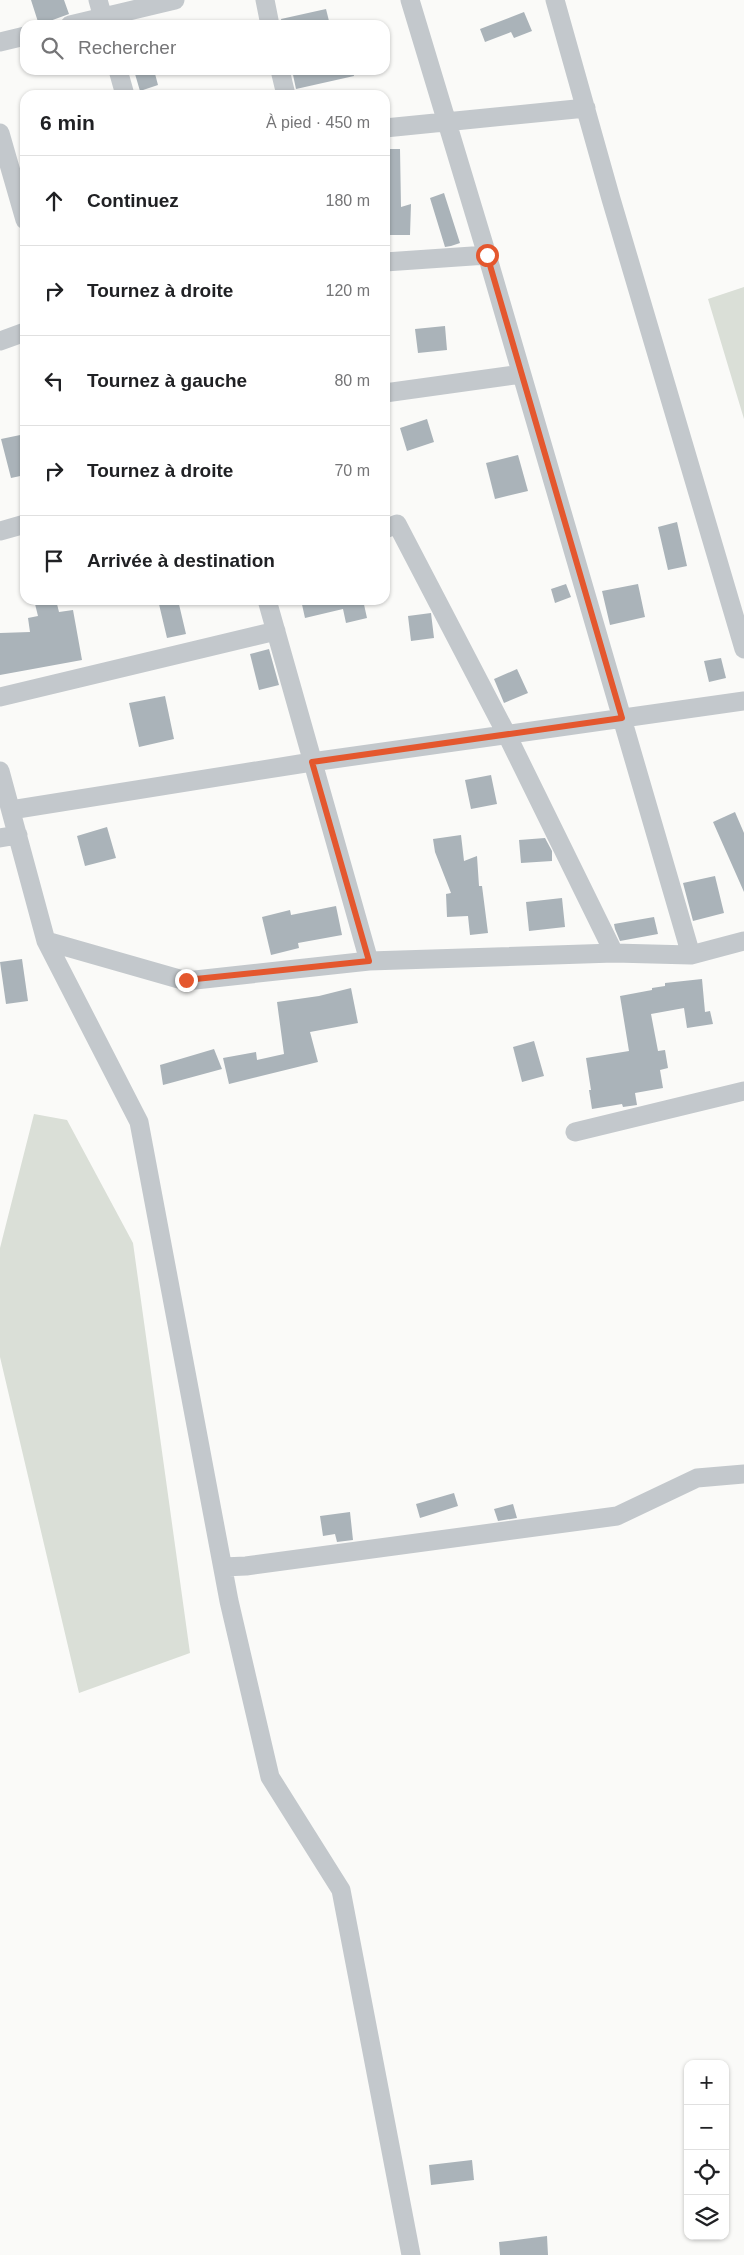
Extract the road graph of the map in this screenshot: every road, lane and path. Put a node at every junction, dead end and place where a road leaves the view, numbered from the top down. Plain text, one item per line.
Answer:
1 (175, 0) edge
2 (265, 0) edge
3 (410, 0) edge
4 (555, 0) edge
5 (102, 14) edge
6 (85, 20) edge
7 (269, 20) edge
8 (20, 37) edge
9 (0, 42) edge
10 (119, 75) edge
11 (281, 75) edge
12 (124, 90) edge
13 (285, 90) edge
14 (586, 108) junction
15 (448, 122) junction
16 (390, 128) edge
17 (0, 133) edge
18 (20, 203) edge
19 (487, 255) junction
20 (390, 262) edge
21 (20, 334) edge
22 (0, 341) edge
23 (522, 374) junction
24 (390, 392) edge
25 (20, 525) edge
26 (390, 527) edge
27 (0, 531) edge
28 (268, 605) edge
29 (276, 630) junction
30 (744, 648) edge
31 (0, 697) edge
32 (744, 701) edge
33 (622, 718) junction
34 (507, 734) junction
35 (312, 762) junction
36 (0, 771) edge
37 (11, 810) junction
38 (9, 837) edge
39 (46, 940) junction
40 (744, 941) edge
41 (614, 953) junction
42 (691, 955) junction
43 (369, 961) junction
44 (744, 1091) edge
45 (575, 1132) dead end
46 (744, 1474) edge
47 (223, 1567) junction
48 (411, 2255) edge

1 - 5 street
2 - 7 street
3 - 15 street
4 - 14 street
5 - 6 street
8 - 9 street
10 - 12 street
11 - 13 street
14 - 15 street
14 - 30 street
15 - 16 street
15 - 19 street
17 - 18 street
19 - 20 street
19 - 23 street
21 - 22 street
23 - 24 street
23 - 33 street
25 - 27 street
26 - 34 street
28 - 29 street
29 - 31 street
29 - 35 street
32 - 33 street
33 - 34 street
33 - 42 street
34 - 35 street
34 - 41 street
35 - 37 street
35 - 43 street
36 - 37 street
37 - 38 street
38 - 39 street
39 - 43 street
39 - 47 street
40 - 42 street
41 - 42 street
41 - 43 street
44 - 45 street
46 - 47 street
47 - 48 street

